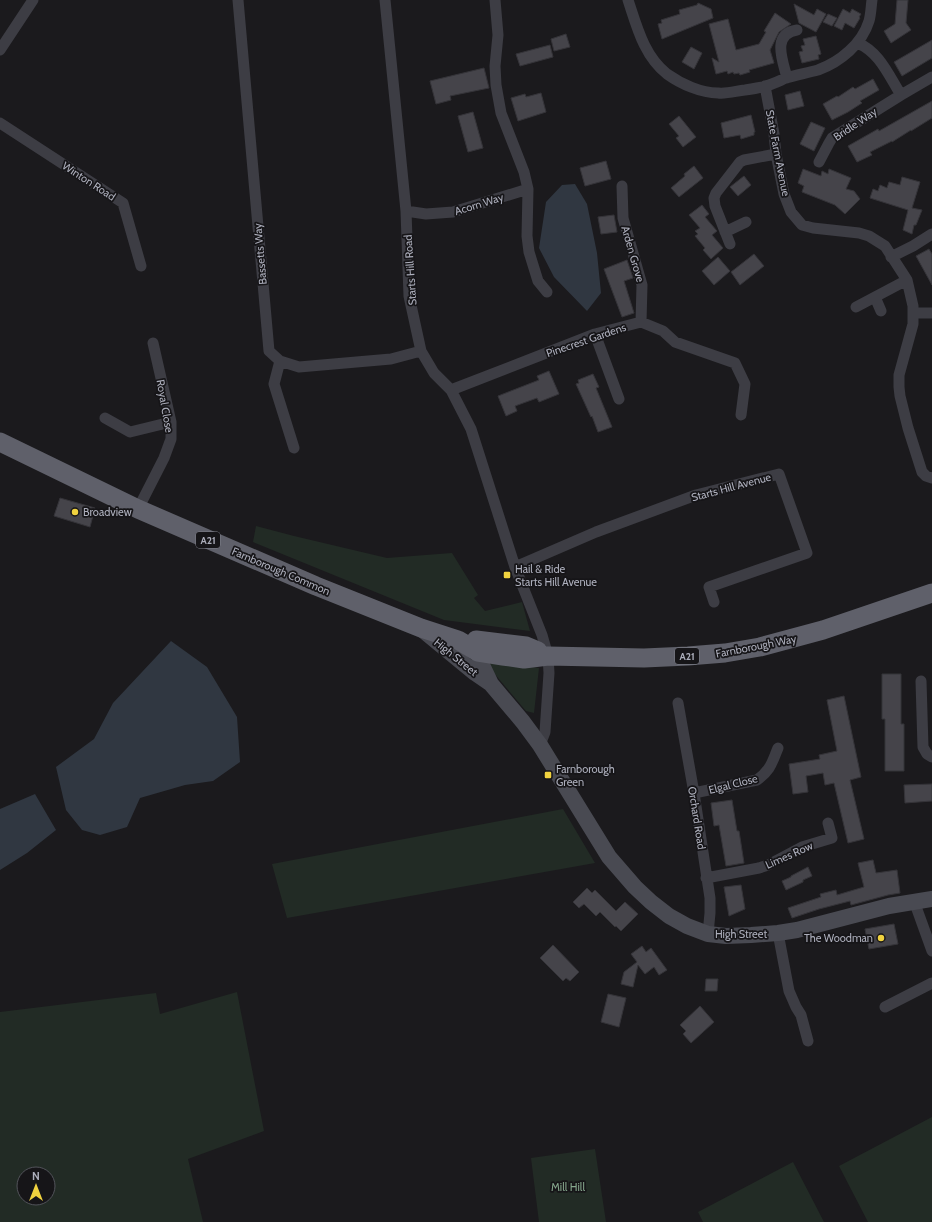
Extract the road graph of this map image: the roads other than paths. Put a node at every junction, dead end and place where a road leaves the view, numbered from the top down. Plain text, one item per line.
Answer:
1 (33, 0) edge
2 (238, 0) edge
3 (385, 0) edge
4 (495, 0) edge
5 (628, 0) edge
6 (872, 0) edge
7 (797, 30) dead end
8 (857, 42) junction
9 (0, 50) edge
10 (932, 77) edge
11 (787, 78) junction
12 (765, 86) junction
13 (901, 95) junction
14 (0, 123) edge
15 (776, 154) junction
16 (819, 162) dead end
17 (622, 186) dead end
18 (528, 189) junction
19 (406, 211) junction
20 (746, 222) dead end
21 (725, 232) junction
22 (932, 234) edge
23 (730, 244) dead end
24 (891, 257) junction
25 (141, 266) dead end
26 (907, 280) junction
27 (547, 292) dead end
28 (875, 297) junction
29 (856, 307) dead end
30 (881, 311) dead end
31 (932, 313) edge
32 (914, 314) junction
33 (641, 322) junction
34 (595, 334) junction
35 (153, 343) dead end
36 (421, 352) junction
37 (280, 361) junction
38 (451, 390) junction
39 (619, 399) dead end
40 (741, 415) dead end
41 (105, 418) dead end
42 (171, 422) junction
43 (0, 442) edge
44 (294, 448) dead end
45 (932, 478) edge
46 (138, 509) junction
47 (516, 567) junction
48 (932, 593) edge
49 (714, 602) dead end
50 (421, 628) junction
51 (469, 644) junction
52 (548, 656) junction
53 (921, 681) dead end
54 (491, 684) junction
55 (678, 703) dead end
56 (540, 745) junction
57 (778, 748) dead end
58 (932, 757) edge
59 (694, 793) junction
60 (828, 823) dead end
61 (706, 878) junction
62 (932, 899) edge
63 (914, 901) junction
64 (778, 933) junction
65 (708, 934) junction
66 (932, 951) edge
67 (932, 983) edge
68 (885, 1007) dead end
69 (808, 1041) dead end

1 - 9 street
2 - 37 street, Bassetts Way
3 - 19 street, Starts Hill Road
4 - 18 street
5 - 12 street
6 - 8 street
7 - 11 street
8 - 11 street
8 - 13 street
10 - 13 street, Bridle Way
11 - 12 street
12 - 15 street, State Farm Avenue
13 - 16 street, Bridle Way
14 - 25 street, Winton Road
15 - 21 street
15 - 24 street, State Farm Avenue
17 - 33 street, Arden Grove
18 - 19 street, Acorn Way
18 - 27 street
19 - 36 street, Starts Hill Road
20 - 21 street
21 - 23 street
22 - 24 street
24 - 26 street, State Farm Avenue
26 - 28 street
26 - 32 street, State Farm Avenue
28 - 29 street
28 - 30 street
31 - 32 street
32 - 45 street, State Farm Avenue
33 - 34 street, Pinecrest Gardens
33 - 40 street, Pinecrest Gardens
34 - 38 street, Pinecrest Gardens
34 - 39 street
35 - 42 street, Royal Close
36 - 37 street
36 - 38 street, Starts Hill Road
37 - 44 street
38 - 47 street, Starts Hill Road
41 - 42 street
42 - 46 street, Royal Close
43 - 46 highway, Farnborough Common / A21
46 - 50 highway, Farnborough Common / A21
47 - 49 street, Starts Hill Avenue
47 - 52 street, Starts Hill Road
48 - 52 highway, Farnborough Way / A21
50 - 51 highway, Farnborough Common / A21
50 - 54 main road, High Street
51 - 52 highway, Farnborough Common / A21
51 - 54 main road, High Street
52 - 56 street
53 - 58 street
54 - 56 main road, High Street
55 - 59 street, Orchard Road
56 - 65 main road, High Street
57 - 59 street, Elgal Close
59 - 61 street, Orchard Road
60 - 61 street, Limes Row
61 - 65 street, Orchard Road
62 - 63 main road, High Street
63 - 64 main road, High Street
63 - 66 street
64 - 65 main road, High Street
64 - 69 street
67 - 68 street

